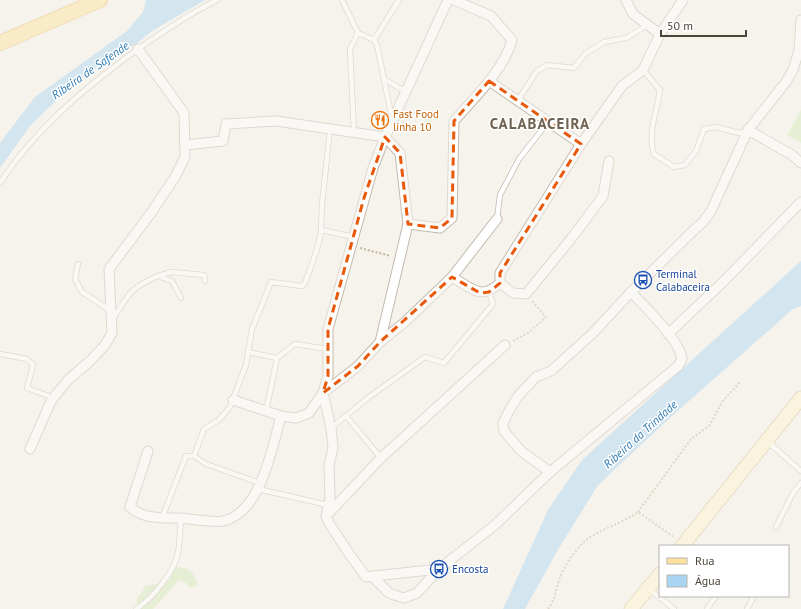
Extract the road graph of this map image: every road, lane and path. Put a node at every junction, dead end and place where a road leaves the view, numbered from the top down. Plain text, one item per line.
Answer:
1 (100, 0) edge
2 (217, 0) edge
3 (342, 0) edge
4 (399, 0) edge
5 (448, 0) edge
6 (454, 0) edge
7 (626, 0) edge
8 (683, 0) edge
9 (801, 20) edge
10 (646, 26) junction
11 (358, 33) junction
12 (660, 34) junction
13 (374, 40) junction
14 (0, 44) edge
15 (138, 49) junction
16 (643, 70) junction
17 (384, 79) junction
18 (489, 81) junction
19 (406, 92) junction
20 (518, 100) junction
21 (548, 121) junction
22 (392, 122) junction
23 (330, 129) junction
24 (748, 130) junction
25 (354, 133) junction
26 (385, 138) junction
27 (581, 144) junction
28 (185, 145) junction
29 (608, 161) dead end
30 (801, 163) edge
31 (0, 183) edge
32 (801, 202) edge
33 (497, 219) joint
34 (408, 224) junction
35 (321, 230) junction
36 (354, 237) junction
37 (351, 246) junction
38 (399, 259) junction
39 (78, 264) dead end
40 (158, 276) junction
41 (452, 277) junction
42 (204, 281) dead end
43 (500, 283) junction
44 (489, 292) junction
45 (631, 292) junction
46 (526, 294) junction
47 (181, 298) dead end
48 (112, 316) junction
49 (668, 334) junction
50 (380, 342) junction
51 (505, 345) joint
52 (328, 349) junction
53 (248, 352) junction
54 (0, 354) edge
55 (278, 358) junction
56 (741, 381) dead end
57 (323, 393) junction
58 (54, 398) junction
59 (801, 398) edge
60 (233, 400) junction
61 (266, 411) junction
62 (281, 416) junction
63 (346, 416) junction
64 (331, 428) junction
65 (766, 441) junction
66 (30, 449) dead end
67 (148, 451) dead end
68 (194, 456) junction
69 (381, 458) junction
70 (801, 471) edge
71 (550, 472) junction
72 (801, 483) edge
73 (259, 486) junction
74 (328, 505) junction
75 (638, 512) junction
76 (326, 516) junction
77 (162, 518) junction
78 (181, 518) junction
79 (776, 527) dead end
80 (683, 545) edge
81 (439, 569) junction
82 (659, 575) edge
83 (372, 576) junction
84 (648, 588) junction
85 (659, 597) edge
86 (659, 597) edge
87 (715, 597) edge
88 (753, 597) edge
89 (136, 609) edge
90 (548, 609) edge
91 (631, 609) edge
92 (674, 609) edge
93 (706, 609) edge
94 (747, 609) edge

1 - 14 main road
2 - 15 lane
3 - 11 lane
4 - 13 lane
5 - 19 street
6 - 18 street
7 - 10 street
8 - 12 street
9 - 24 street
10 - 12 street
10 - 20 lane
11 - 13 lane
11 - 25 lane
12 - 16 street
13 - 17 lane
15 - 28 street
15 - 31 lane
16 - 24 lane
16 - 27 street
17 - 19 lane
17 - 22 lane
18 - 20 street
18 - 34 street
19 - 22 street
20 - 21 street
21 - 27 street
21 - 33 lane
22 - 26 street
23 - 25 street
23 - 28 street
23 - 35 lane
24 - 30 street
24 - 45 street
25 - 26 street
26 - 34 street
26 - 36 street
27 - 43 street
28 - 48 street
29 - 46 street
32 - 49 street
33 - 41 street
34 - 38 street
35 - 36 lane
35 - 53 lane
36 - 37 street
37 - 38 path
37 - 52 street
38 - 50 street
39 - 48 lane
40 - 42 lane
40 - 47 lane
40 - 48 lane
41 - 44 street
41 - 50 street
43 - 44 street
43 - 46 street
44 - 63 lane
45 - 49 street
45 - 71 street
46 - 51 path
48 - 58 street
49 - 71 street
50 - 57 street
51 - 69 street
52 - 55 lane
52 - 57 street
53 - 55 lane
53 - 60 lane
54 - 58 lane
55 - 61 lane
56 - 75 path
57 - 62 street
57 - 64 street
58 - 66 street
59 - 65 street
60 - 61 street
60 - 68 lane
61 - 62 street
62 - 73 street
63 - 64 lane
63 - 69 lane
64 - 74 street
65 - 70 lane
65 - 80 street
67 - 77 street
68 - 73 lane
68 - 77 lane
69 - 76 street
71 - 81 street
72 - 79 lane
73 - 74 lane
73 - 78 street
74 - 76 street
75 - 80 path
75 - 90 path
76 - 83 street
77 - 78 street
78 - 89 lane
81 - 83 street
81 - 83 street
82 - 84 street
84 - 86 lane
84 - 91 street
85 - 92 lane
87 - 93 lane
88 - 94 lane

